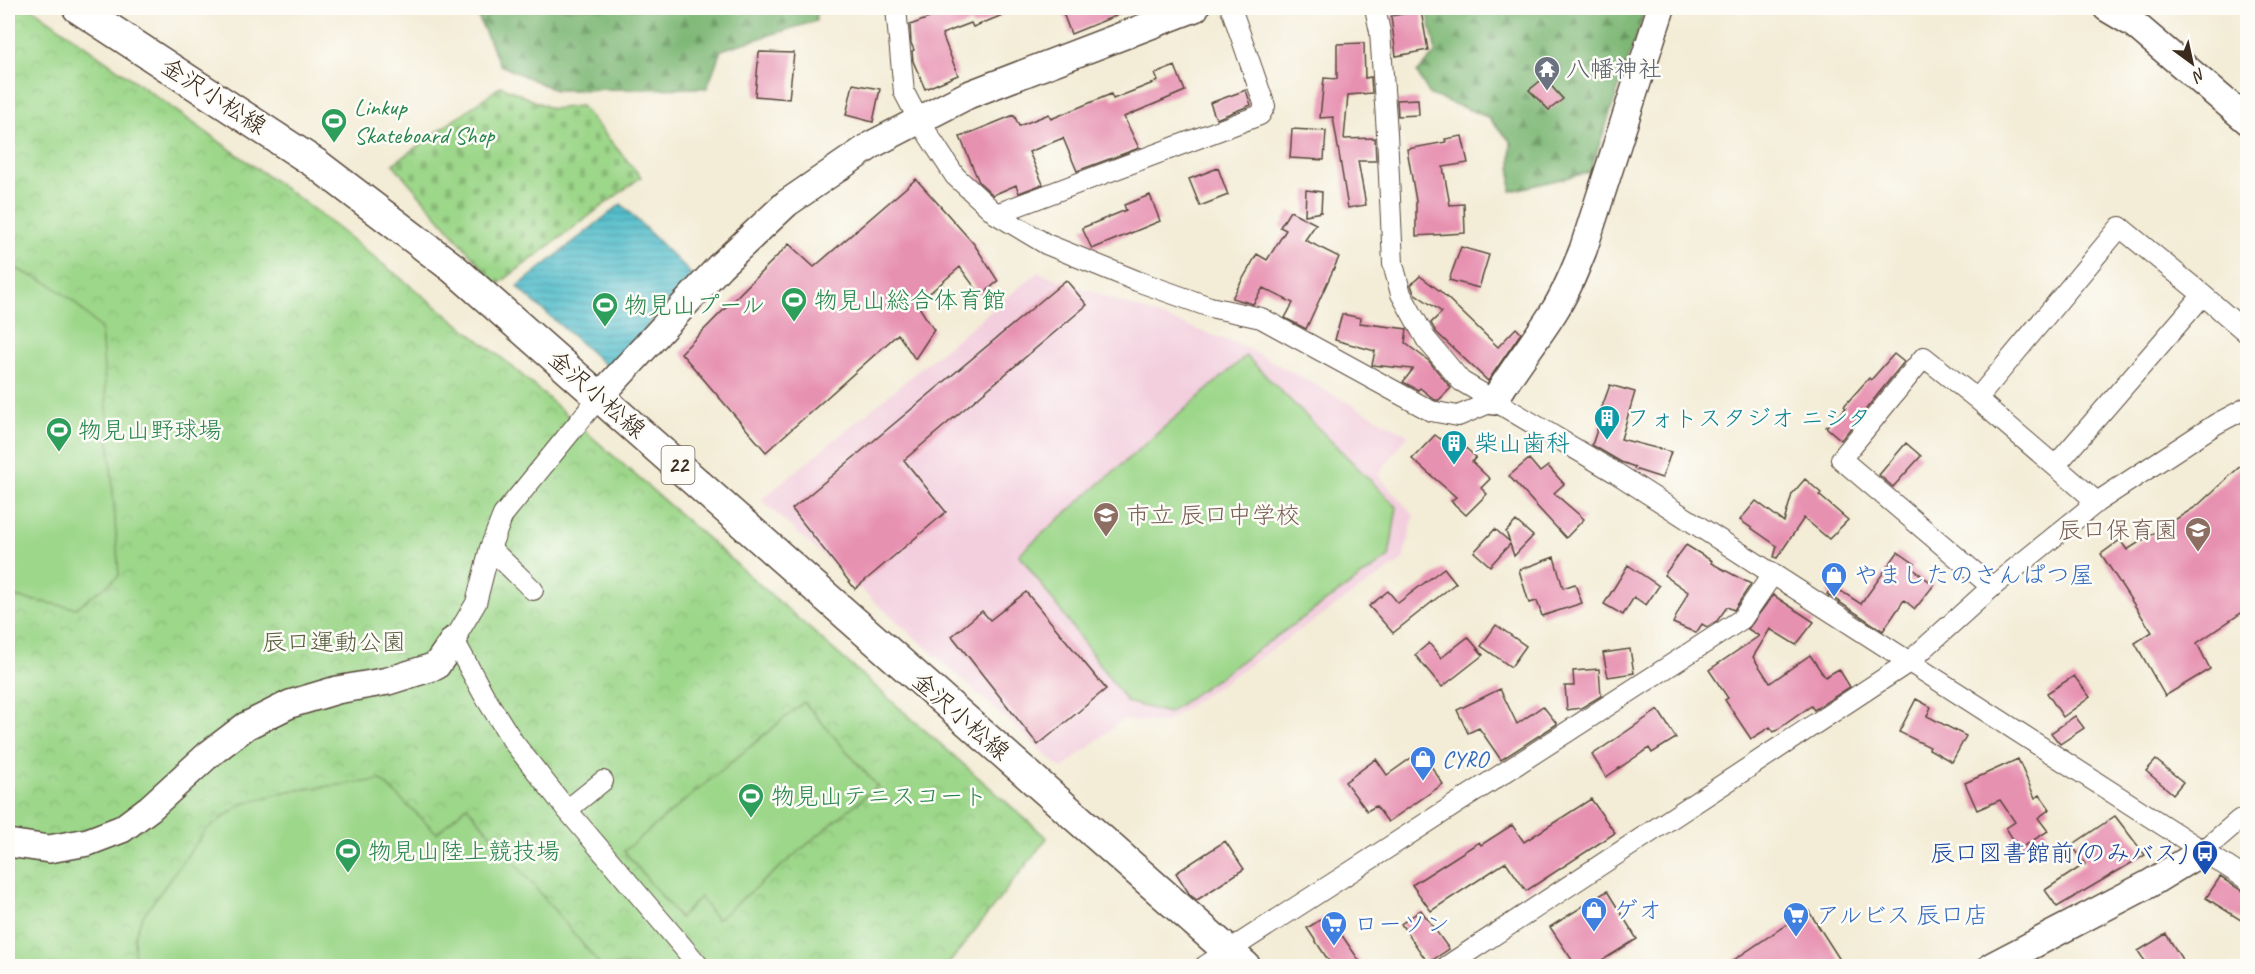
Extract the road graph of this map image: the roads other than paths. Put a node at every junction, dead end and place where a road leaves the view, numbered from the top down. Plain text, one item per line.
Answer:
1 (78, 8) edge
2 (896, 8) edge
3 (1195, 8) edge
4 (1231, 8) edge
5 (1375, 8) edge
6 (1661, 8) edge
7 (2107, 8) edge
8 (918, 119) junction
9 (2247, 122) edge
10 (996, 214) junction
11 (2203, 295) junction
12 (2247, 334) edge
13 (600, 396) junction
14 (1977, 399) junction
15 (1494, 401) junction
16 (2247, 407) edge
17 (2056, 465) junction
18 (2097, 502) junction
19 (490, 548) junction
20 (1772, 575) junction
21 (1992, 587) junction
22 (533, 590) dead end
23 (454, 640) junction
24 (1909, 662) junction
25 (603, 780) dead end
26 (567, 810) junction
27 (2247, 825) edge
28 (8, 843) edge
29 (2203, 851) junction
30 (2247, 880) edge
31 (1226, 961) edge
32 (699, 966) edge
33 (1447, 966) edge
34 (1992, 966) edge

1 - 13 main road, 金沢小松線 / 22
2 - 8 street
3 - 8 street
4 - 10 street
5 - 15 street
6 - 15 street
7 - 9 street
8 - 10 street
8 - 13 street
10 - 15 street
11 - 12 street
11 - 14 street
11 - 17 street
13 - 19 street
13 - 31 main road, 金沢小松線 / 22
14 - 17 street
14 - 21 street
15 - 20 street
16 - 18 street
17 - 18 street
18 - 21 street
19 - 22 street
19 - 23 street
20 - 24 street
20 - 31 street
21 - 24 street
23 - 26 street
23 - 28 street
24 - 29 street
24 - 33 street
25 - 26 street
26 - 32 street
27 - 29 street
29 - 30 street
29 - 34 street

